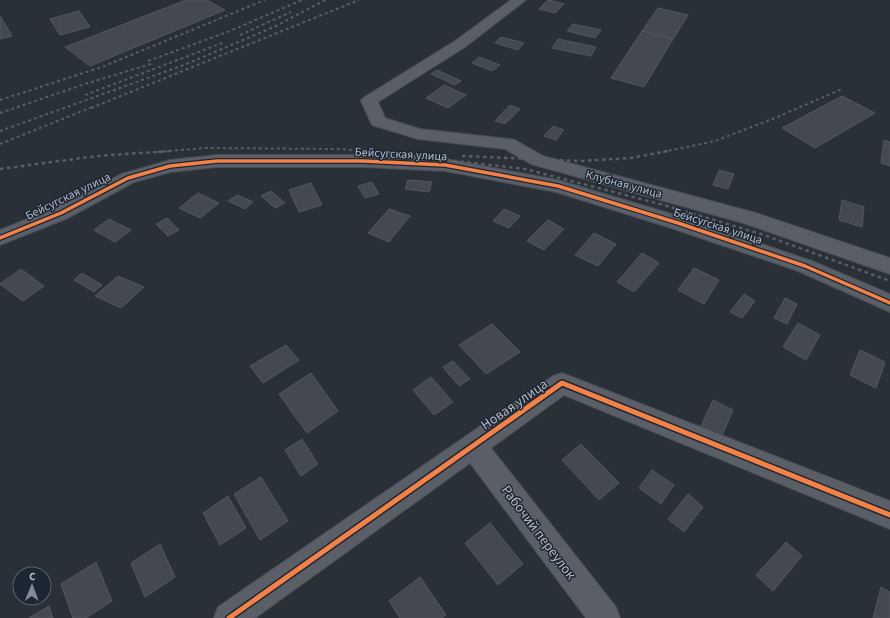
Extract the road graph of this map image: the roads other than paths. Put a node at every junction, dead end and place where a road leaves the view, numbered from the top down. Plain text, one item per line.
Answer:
1 (519, 0) edge
2 (0, 238) edge
3 (890, 266) edge
4 (890, 302) edge
5 (473, 446) junction
6 (890, 515) edge
7 (229, 618) edge
8 (604, 618) edge

1 - 3 street, Клубная улица
2 - 4 street, Бейсугская улица
5 - 6 street, Новая улица
5 - 7 street, Новая улица
5 - 8 street, Рабочий переулок

